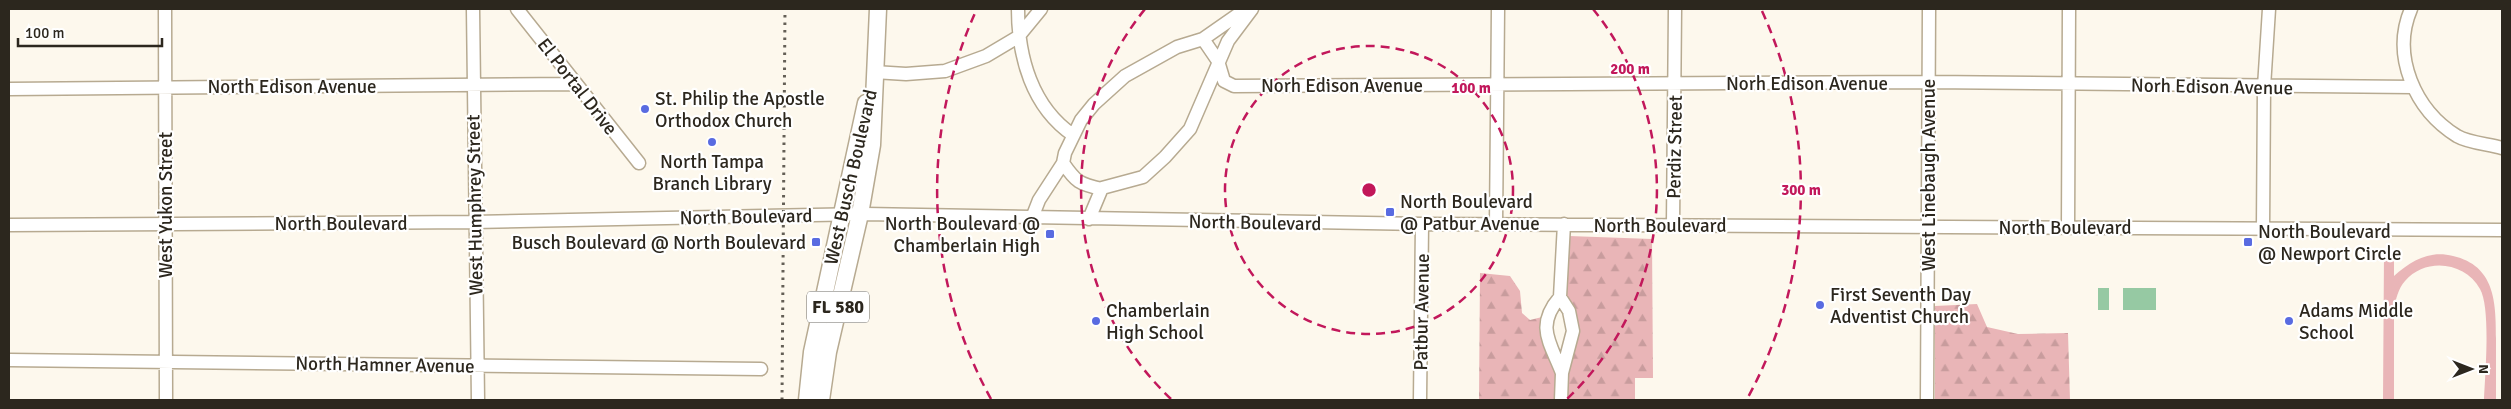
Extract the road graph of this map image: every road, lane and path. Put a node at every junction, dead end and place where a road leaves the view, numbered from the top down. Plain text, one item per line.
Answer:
1 (165, 9) edge
2 (473, 9) edge
3 (517, 9) edge
4 (878, 9) edge
5 (1018, 9) edge
6 (1041, 9) edge
7 (1246, 9) edge
8 (1252, 9) edge
9 (1498, 9) edge
10 (1675, 9) edge
11 (1929, 9) edge
12 (2069, 9) edge
13 (2269, 9) edge
14 (2412, 9) edge
15 (1018, 37) junction
16 (1203, 38) junction
17 (1218, 61) junction
18 (874, 72) junction
19 (1929, 82) junction
20 (1675, 83) junction
21 (575, 84) junction
22 (2068, 84) junction
23 (472, 85) junction
24 (1497, 85) junction
25 (165, 87) junction
26 (2264, 87) junction
27 (2413, 87) junction
28 (9, 89) edge
29 (1073, 135) junction
30 (2502, 148) edge
31 (639, 162) dead end
32 (1063, 162) junction
33 (1102, 189) junction
34 (841, 214) junction
35 (860, 214) junction
36 (1032, 218) junction
37 (1089, 219) junction
38 (474, 222) junction
39 (165, 224) junction
40 (1422, 224) junction
41 (1496, 224) junction
42 (1564, 224) junction
43 (1673, 224) junction
44 (9, 225) edge
45 (1928, 227) junction
46 (2068, 227) junction
47 (2263, 228) junction
48 (2502, 230) edge
49 (1560, 297) junction
50 (9, 360) edge
51 (165, 362) junction
52 (478, 366) junction
53 (761, 369) dead end
54 (1562, 372) junction
55 (166, 400) edge
56 (478, 400) edge
57 (807, 400) edge
58 (821, 400) edge
59 (1420, 400) edge
60 (1561, 400) edge
61 (1927, 400) edge

1 - 25 street, West Yukon Street
2 - 23 street, West Humphrey Street
3 - 21 street, El Portal Drive
4 - 18 main road, West Busch Boulevard / FL 580
5 - 15 street
6 - 15 street
7 - 16 street
8 - 17 street
9 - 24 street
10 - 20 street, Perdiz Street
11 - 19 street, West Linebaugh Avenue
12 - 22 street
13 - 26 street
14 - 27 street
15 - 18 street
15 - 29 street
16 - 17 street, Norh Edison Avenue
16 - 29 street
17 - 24 street, Norh Edison Avenue
17 - 33 street
18 - 34 main road, West Busch Boulevard / FL 580
18 - 35 main road, West Busch Boulevard / FL 580
19 - 20 street, Norh Edison Avenue
19 - 22 street, Norh Edison Avenue
19 - 45 street, West Linebaugh Avenue
20 - 24 street, Norh Edison Avenue
20 - 43 street, Perdiz Street
21 - 23 street, North Edison Avenue
21 - 31 street, El Portal Drive
22 - 26 street, Norh Edison Avenue
22 - 46 street
23 - 25 street, North Edison Avenue
23 - 38 street, West Humphrey Street
24 - 41 street
25 - 28 street, North Edison Avenue
25 - 39 street, West Yukon Street
26 - 27 street, Norh Edison Avenue
26 - 47 street
27 - 30 street
29 - 32 street
32 - 33 street
32 - 36 street
33 - 37 street
34 - 35 street, North Boulevard
34 - 38 street, North Boulevard
34 - 57 main road, West Busch Boulevard / FL 580
35 - 36 street, North Boulevard
35 - 58 main road, West Busch Boulevard / FL 580
36 - 37 street, North Boulevard
37 - 40 street, North Boulevard
38 - 39 street, North Boulevard
38 - 52 street, West Humphrey Street
39 - 44 street, North Boulevard
39 - 51 street, West Yukon Street
40 - 41 street, North Boulevard
40 - 59 street, Patbur Avenue
41 - 42 street, North Boulevard
42 - 43 street, North Boulevard
42 - 49 street
43 - 45 street, North Boulevard
45 - 46 street, North Boulevard
45 - 61 street, West Linebaugh Avenue
46 - 47 street, North Boulevard
47 - 48 street, North Boulevard
49 - 54 street
49 - 54 street
50 - 51 street, North Hamner Avenue
51 - 52 street, North Hamner Avenue
51 - 55 street, West Yukon Street
52 - 53 street, North Hamner Avenue
52 - 56 street, West Humphrey Street
54 - 60 street

